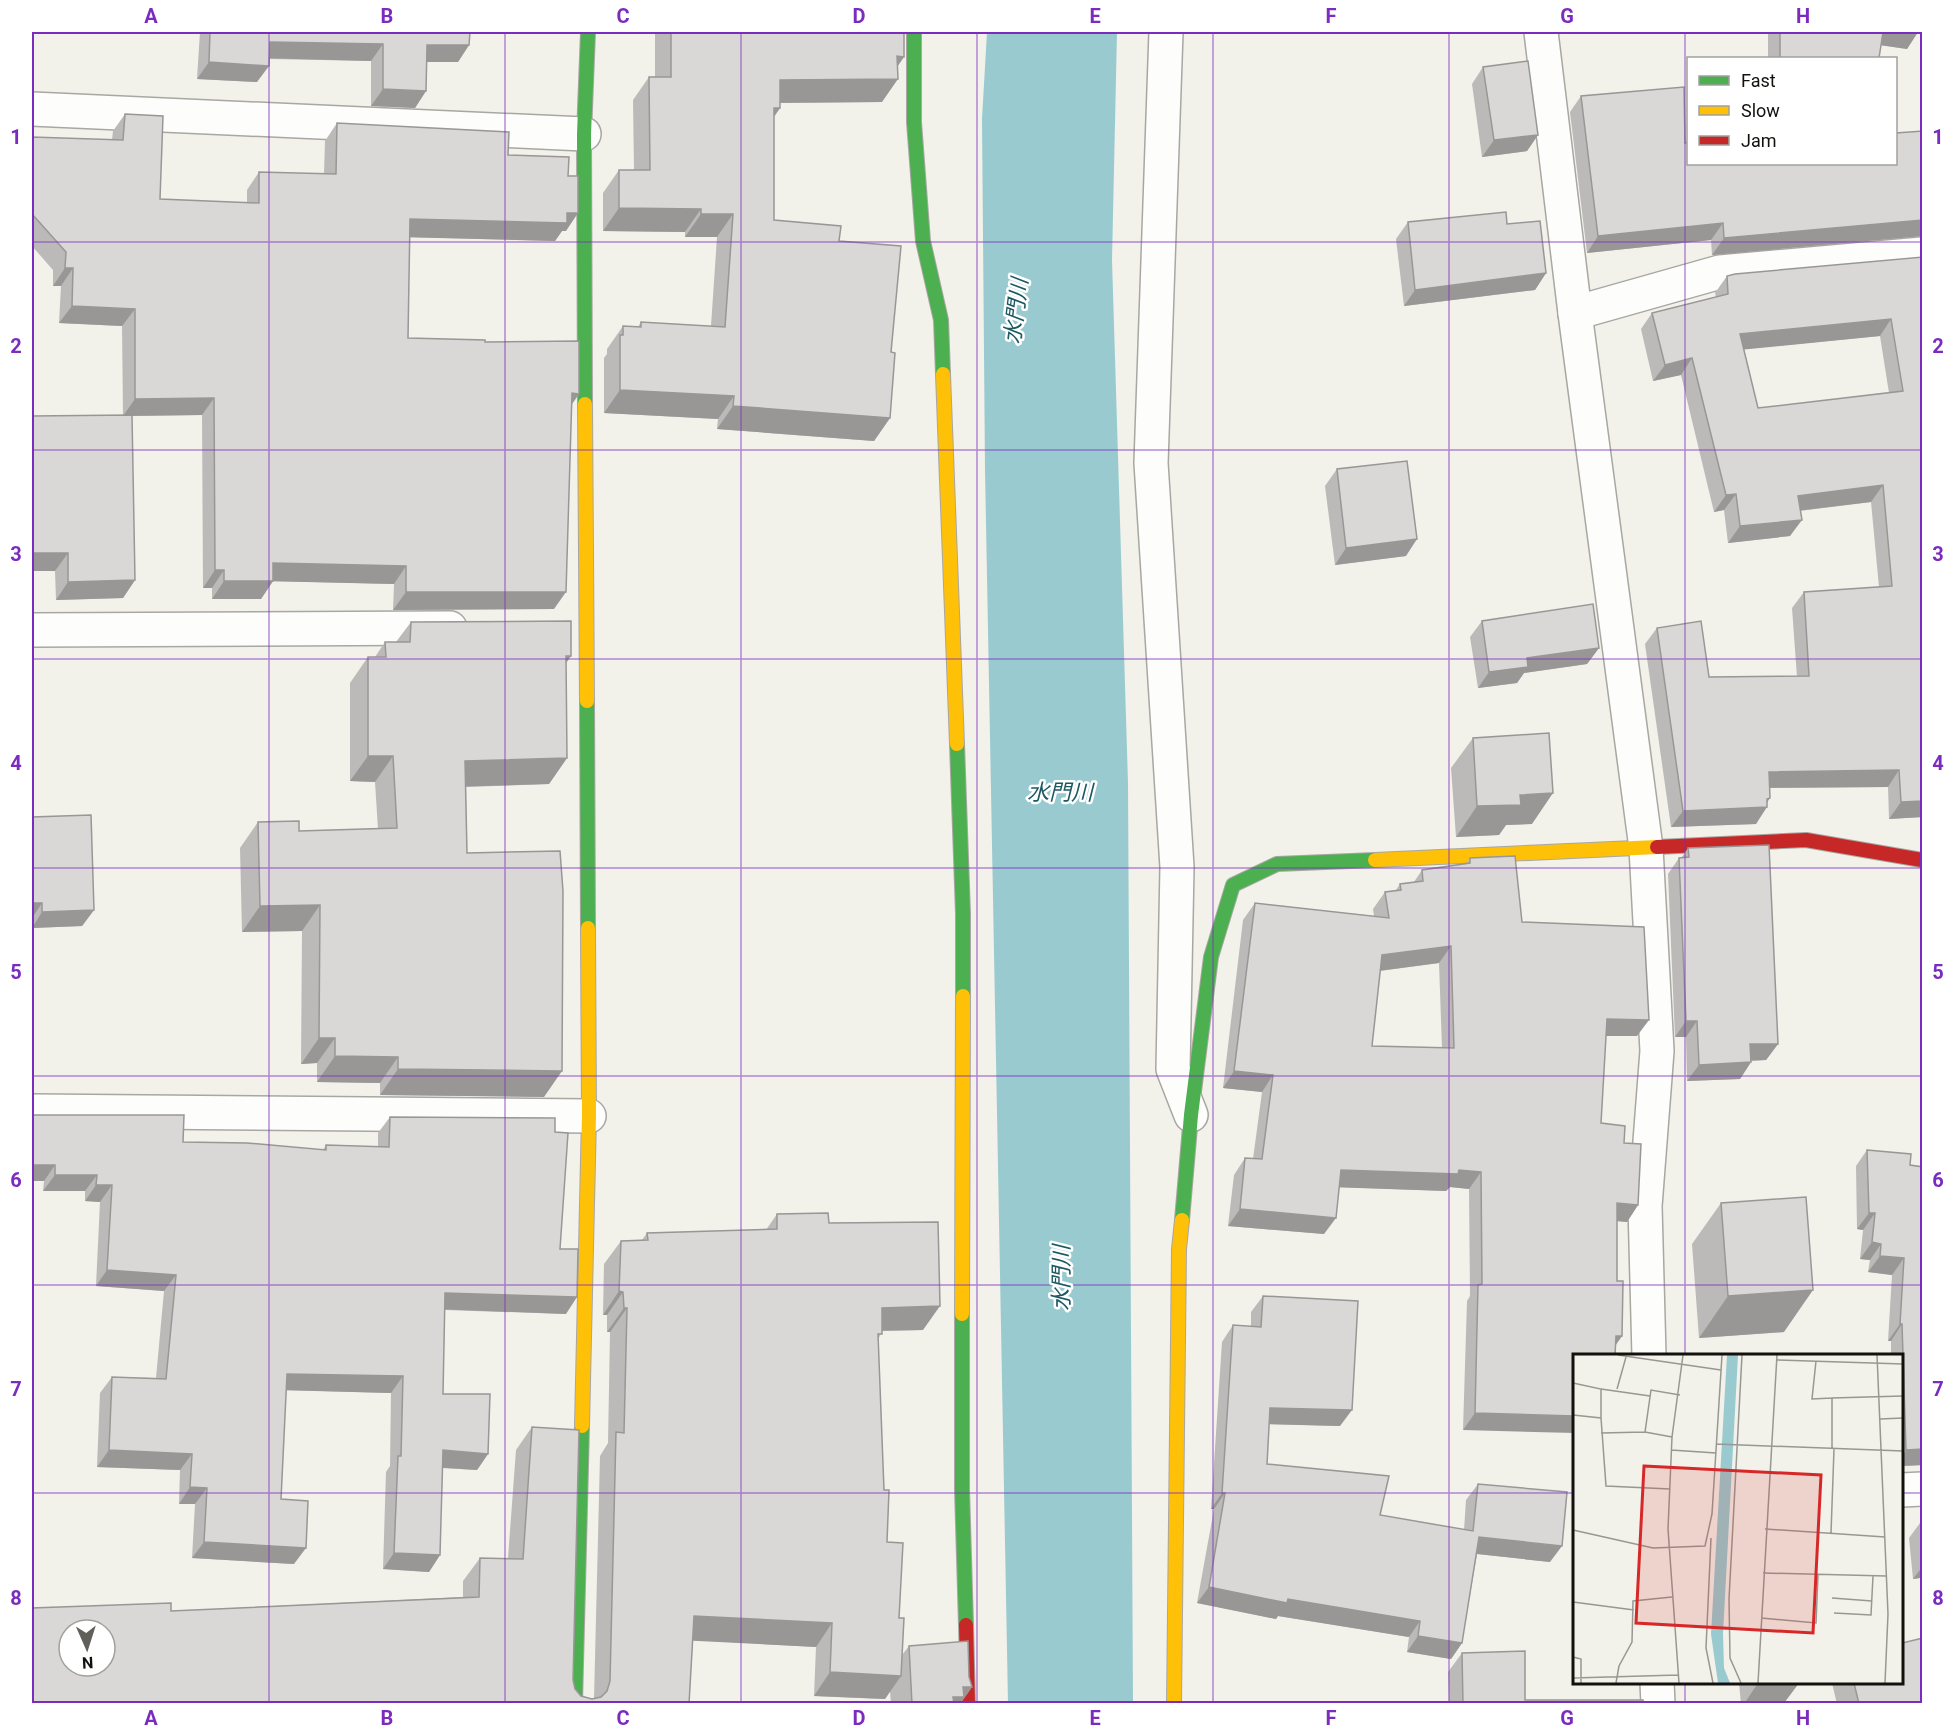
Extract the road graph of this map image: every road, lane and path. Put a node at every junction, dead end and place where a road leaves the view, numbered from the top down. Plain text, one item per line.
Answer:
1 (588, 32) edge
2 (914, 32) edge
3 (1166, 32) edge
4 (1541, 32) edge
5 (32, 109) edge
6 (584, 134) junction
7 (1923, 254) edge
8 (1575, 313) junction
9 (481, 628) edge
10 (551, 628) edge
11 (587, 628) junction
12 (32, 630) edge
13 (1646, 848) junction
14 (1923, 860) edge
15 (32, 1111) edge
16 (1191, 1115) junction
17 (589, 1116) junction
18 (1649, 1354) edge
19 (1923, 1489) edge
20 (1903, 1490) edge
21 (1657, 1684) edge
22 (575, 1704) edge
23 (968, 1704) edge
24 (1174, 1704) edge
25 (1658, 1704) edge

1 - 6 street
2 - 23 street
3 - 16 street
4 - 8 street
5 - 6 street
6 - 11 street
7 - 8 street
8 - 13 street
9 - 12 street
10 - 11 street
11 - 17 street
13 - 14 street
13 - 16 street
13 - 18 street
15 - 17 street
16 - 24 street
17 - 22 street
19 - 20 street
21 - 25 street

